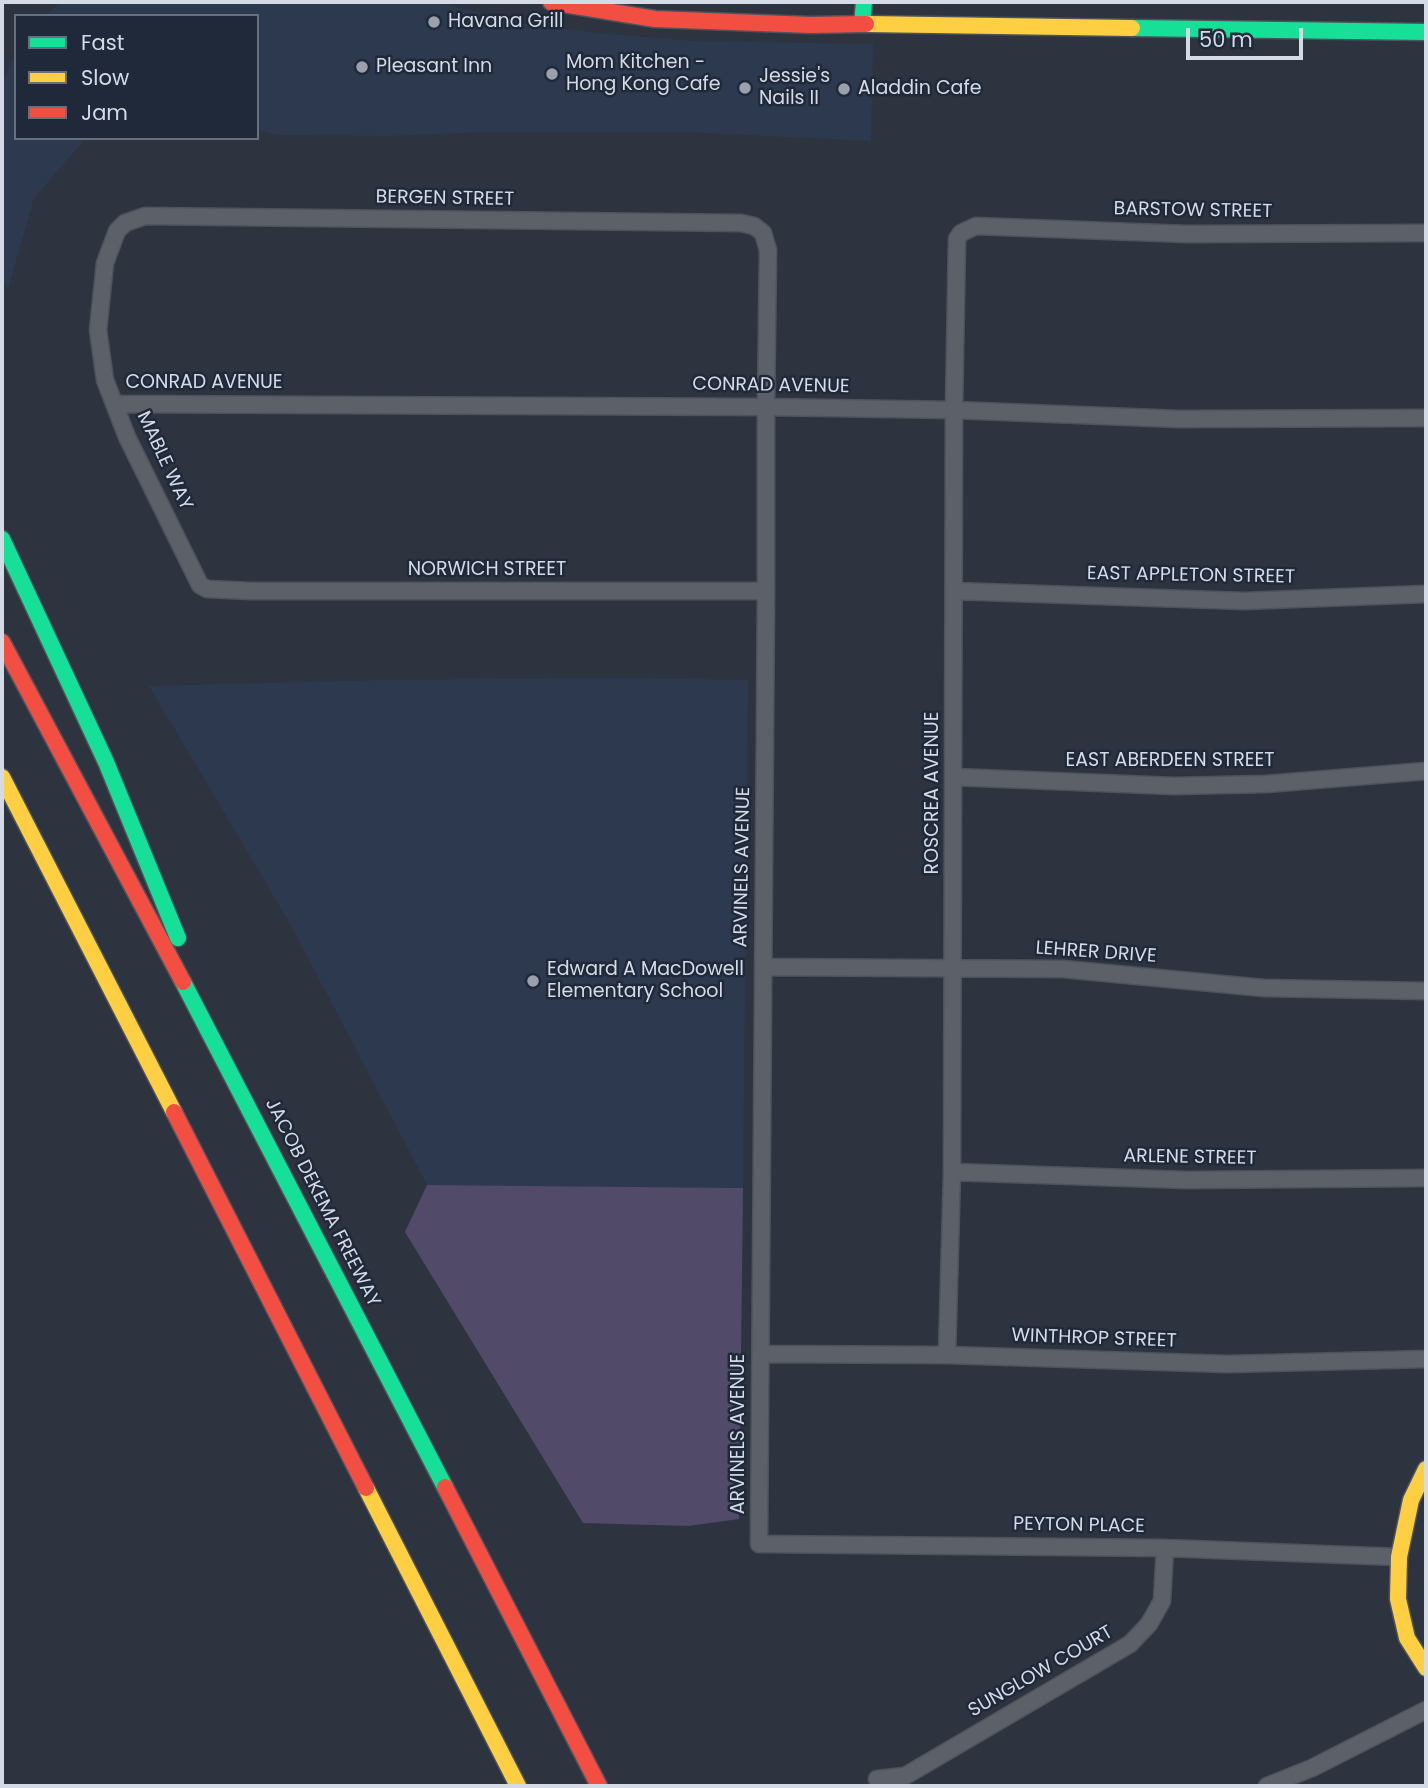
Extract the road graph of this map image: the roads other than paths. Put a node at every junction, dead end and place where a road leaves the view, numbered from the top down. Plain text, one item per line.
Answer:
1 (551, 2) edge
2 (864, 2) edge
3 (862, 24) junction
4 (1426, 32) edge
5 (125, 223) joint
6 (763, 233) joint
7 (961, 233) joint
8 (1426, 233) edge
9 (115, 404) junction
10 (766, 407) junction
11 (954, 410) junction
12 (1426, 418) edge
13 (2, 528) edge
14 (2, 539) edge
15 (14, 562) junction
16 (207, 589) joint
17 (766, 591) junction
18 (954, 591) junction
19 (1426, 594) edge
20 (2, 642) edge
21 (1426, 771) edge
22 (2, 777) edge
23 (954, 778) junction
24 (763, 967) junction
25 (952, 967) junction
26 (1426, 991) edge
27 (229, 1069) junction
28 (952, 1172) junction
29 (1426, 1178) edge
30 (761, 1354) junction
31 (947, 1355) junction
32 (1426, 1359) edge
33 (1426, 1469) edge
34 (759, 1544) joint
35 (1166, 1548) junction
36 (1399, 1557) junction
37 (1426, 1668) edge
38 (1426, 1710) edge
39 (877, 1779) dead end
40 (518, 1786) edge
41 (599, 1786) edge
42 (1267, 1786) edge

1 - 3 main road
2 - 3 main road
3 - 4 main road
5 - 6 street, BERGEN STREET
5 - 9 street, MABLE WAY
6 - 10 street, ARVINELS AVENUE
7 - 8 street, BARSTOW STREET
7 - 11 street, ROSCREA AVENUE
9 - 10 street, CONRAD AVENUE
9 - 16 street, MABLE WAY
10 - 11 street, CONRAD AVENUE
10 - 17 street, ARVINELS AVENUE
11 - 12 street, CONRAD AVENUE
11 - 18 street, ROSCREA AVENUE
13 - 15 main road
14 - 15 main road
15 - 27 main road
16 - 17 street, NORWICH STREET
17 - 24 street, ARVINELS AVENUE
18 - 19 street, EAST APPLETON STREET
18 - 23 street, ROSCREA AVENUE
20 - 27 main road, JACOB DEKEMA FREEWAY
21 - 23 street, EAST ABERDEEN STREET
22 - 40 main road
23 - 25 street, ROSCREA AVENUE
24 - 25 street, LEHRER DRIVE
24 - 30 street, ARVINELS AVENUE
25 - 26 street, LEHRER DRIVE
25 - 28 street, ROSCREA AVENUE
27 - 41 main road, JACOB DEKEMA FREEWAY
28 - 29 street, ARLENE STREET
28 - 31 street, ROSCREA AVENUE
30 - 31 street, WINTHROP STREET
30 - 34 street, ARVINELS AVENUE
31 - 32 street, WINTHROP STREET
33 - 36 main road
34 - 35 street, PEYTON PLACE
35 - 36 street, PEYTON PLACE
35 - 39 street, SUNGLOW COURT
36 - 37 main road
38 - 42 street

